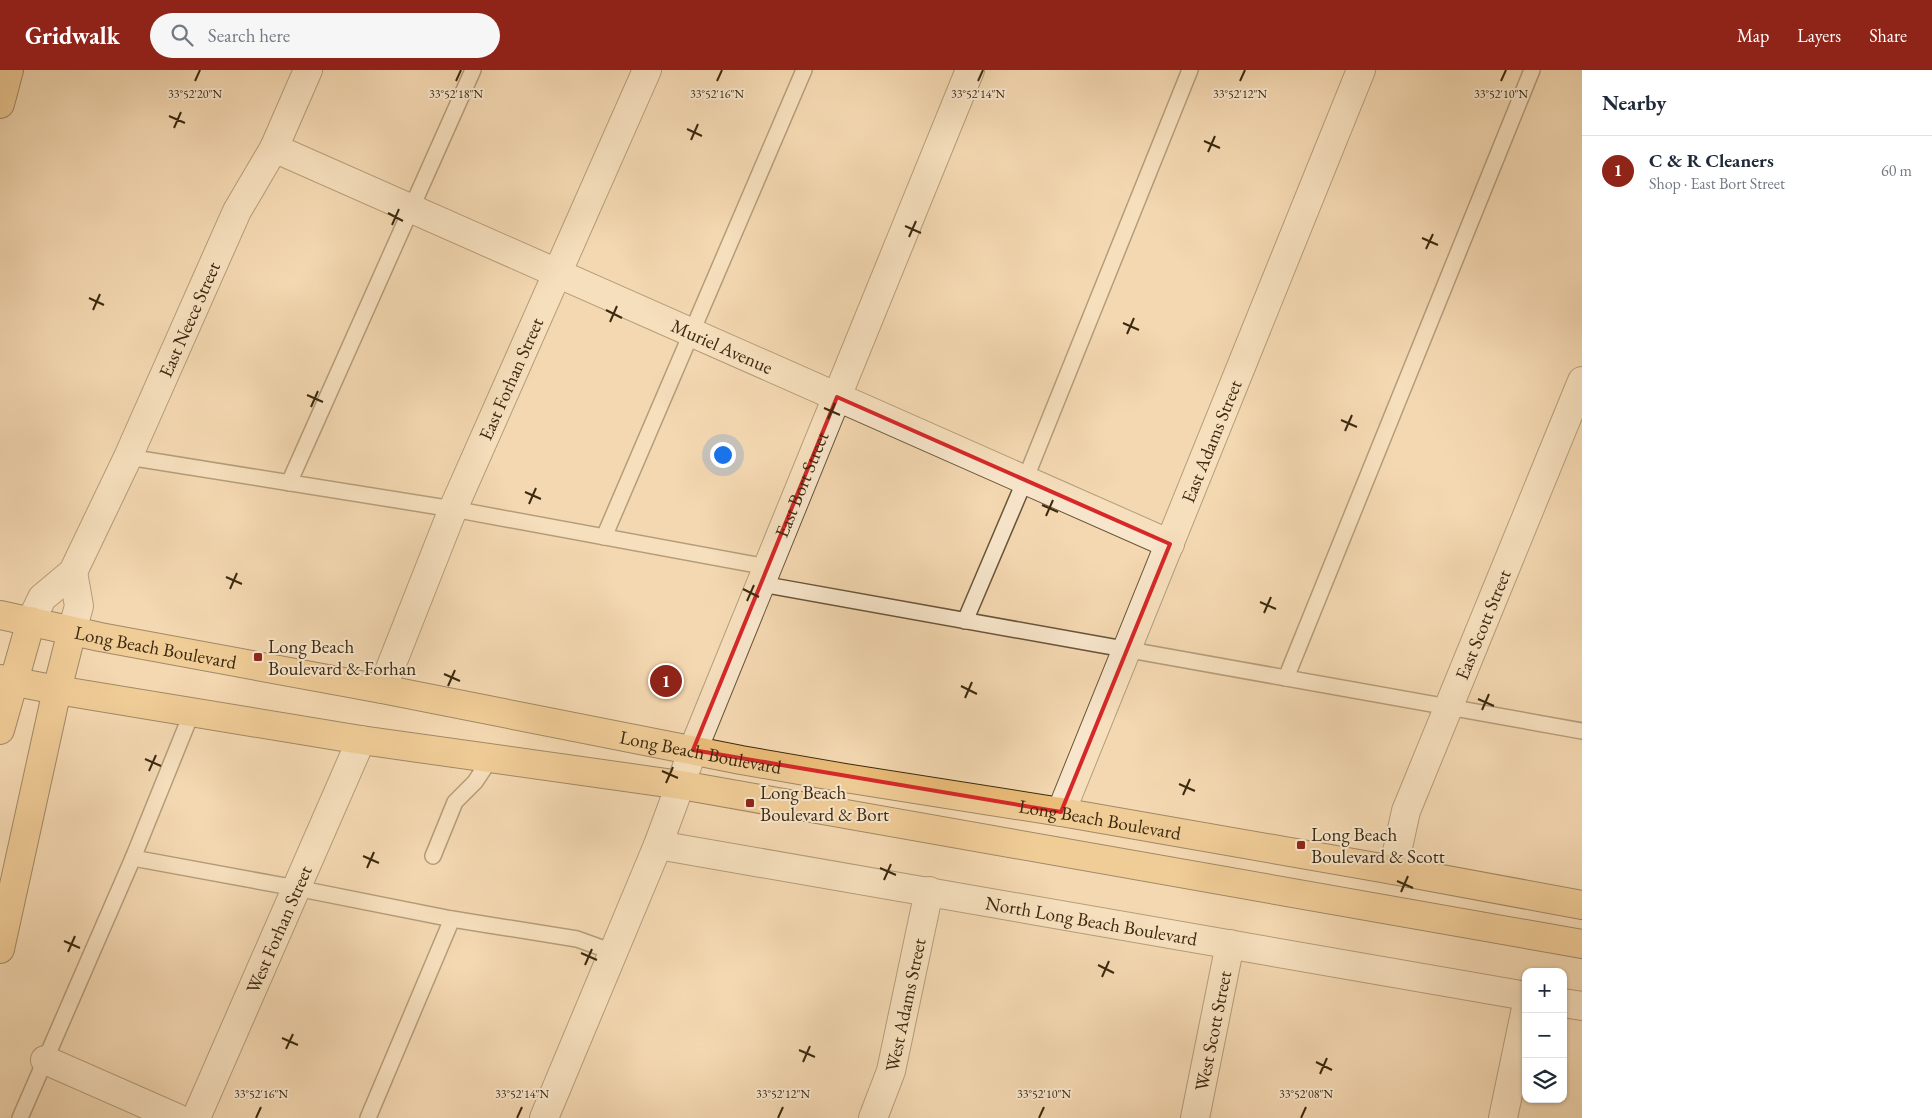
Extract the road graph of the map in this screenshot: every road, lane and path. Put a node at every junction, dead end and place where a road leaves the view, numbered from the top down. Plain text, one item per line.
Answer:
1 (9, 70) edge
2 (308, 70) edge
3 (473, 70) edge
4 (647, 70) edge
5 (804, 70) edge
6 (970, 70) edge
7 (1190, 70) edge
8 (1361, 70) edge
9 (1532, 70) edge
10 (0, 104) edge
11 (274, 148) junction
12 (412, 209) junction
13 (557, 274) junction
14 (692, 333) junction
15 (1582, 381) edge
16 (836, 397) junction
17 (128, 457) junction
18 (1024, 480) junction
19 (289, 483) junction
20 (454, 509) junction
21 (604, 537) junction
22 (1170, 544) junction
23 (72, 572) junction
24 (764, 576) junction
25 (0, 615) edge
26 (31, 621) junction
27 (965, 621) junction
28 (72, 631) junction
29 (1126, 650) junction
30 (1286, 678) junction
31 (7, 680) edge
32 (382, 689) junction
33 (57, 690) junction
34 (1449, 707) junction
35 (192, 712) junction
36 (0, 730) edge
37 (1582, 731) edge
38 (361, 740) junction
39 (693, 750) junction
40 (491, 758) junction
41 (681, 785) junction
42 (1061, 812) junction
43 (658, 845) junction
44 (433, 856) dead end
45 (133, 858) junction
46 (1394, 870) junction
47 (296, 888) junction
48 (929, 891) junction
49 (1582, 905) edge
50 (452, 919) junction
51 (1230, 944) junction
52 (1582, 944) edge
53 (0, 949) edge
54 (613, 952) junction
55 (1522, 995) edge
56 (1567, 1004) edge
57 (1582, 1006) edge
58 (1525, 1013) edge
59 (45, 1060) junction
60 (20, 1118) edge
61 (177, 1118) edge
62 (196, 1118) edge
63 (368, 1118) edge
64 (544, 1118) edge
65 (873, 1118) edge
66 (1195, 1118) edge
67 (1503, 1118) edge

1 - 10 main road
2 - 11 street, East Neece Street
3 - 12 lane
4 - 13 street, East Forhan Street
5 - 14 lane
6 - 16 street, East Bort Street
7 - 18 lane
8 - 22 street, East Adams Street
9 - 30 lane
11 - 12 street, Muriel Avenue
11 - 17 street, East Neece Street
12 - 13 street, Muriel Avenue
12 - 19 lane
13 - 14 street, Muriel Avenue
13 - 20 street, East Forhan Street
14 - 16 street, Muriel Avenue
14 - 21 lane
15 - 34 street, East Scott Street
16 - 18 street, Muriel Avenue
16 - 24 street, East Bort Street
17 - 19 lane
17 - 23 street, East Neece Street
18 - 22 street, Muriel Avenue
18 - 27 lane
19 - 20 lane
20 - 21 lane
20 - 32 street, East Forhan Street
21 - 24 lane
22 - 29 street, East Adams Street
23 - 26 street, East Neece Street
23 - 28 street
24 - 27 lane
24 - 39 street, East Bort Street
25 - 26 main road, Long Beach Boulevard
26 - 28 main road, Long Beach Boulevard
26 - 31 main road
27 - 29 lane
28 - 32 main road, Long Beach Boulevard
28 - 33 main road
29 - 30 lane
29 - 42 street, East Adams Street
30 - 34 lane
31 - 33 main road, Long Beach Boulevard
31 - 36 main road
32 - 39 main road, Long Beach Boulevard
33 - 35 main road, Long Beach Boulevard
33 - 53 main road
34 - 37 lane
34 - 46 street, East Scott Street
35 - 38 main road, Long Beach Boulevard
35 - 45 lane
38 - 40 main road, Long Beach Boulevard
38 - 47 street, West Forhan Street
39 - 41 street, East Bort Street
39 - 42 main road, Long Beach Boulevard
40 - 41 main road, Long Beach Boulevard
40 - 44 lane
41 - 43 street, East Bort Street
41 - 52 main road, Long Beach Boulevard
42 - 46 main road, Long Beach Boulevard
43 - 48 street, North Long Beach Boulevard
43 - 54 street, East Bort Street
45 - 47 lane
45 - 59 lane
46 - 49 main road, Long Beach Boulevard
47 - 50 lane
47 - 62 street, West Forhan Street
48 - 51 street, North Long Beach Boulevard
48 - 65 street, West Adams Street
50 - 54 lane
50 - 63 lane
51 - 55 street, North Long Beach Boulevard
51 - 66 street, West Scott Street
54 - 64 street, East Bort Street
56 - 57 street
58 - 67 street
59 - 60 lane
59 - 61 street

